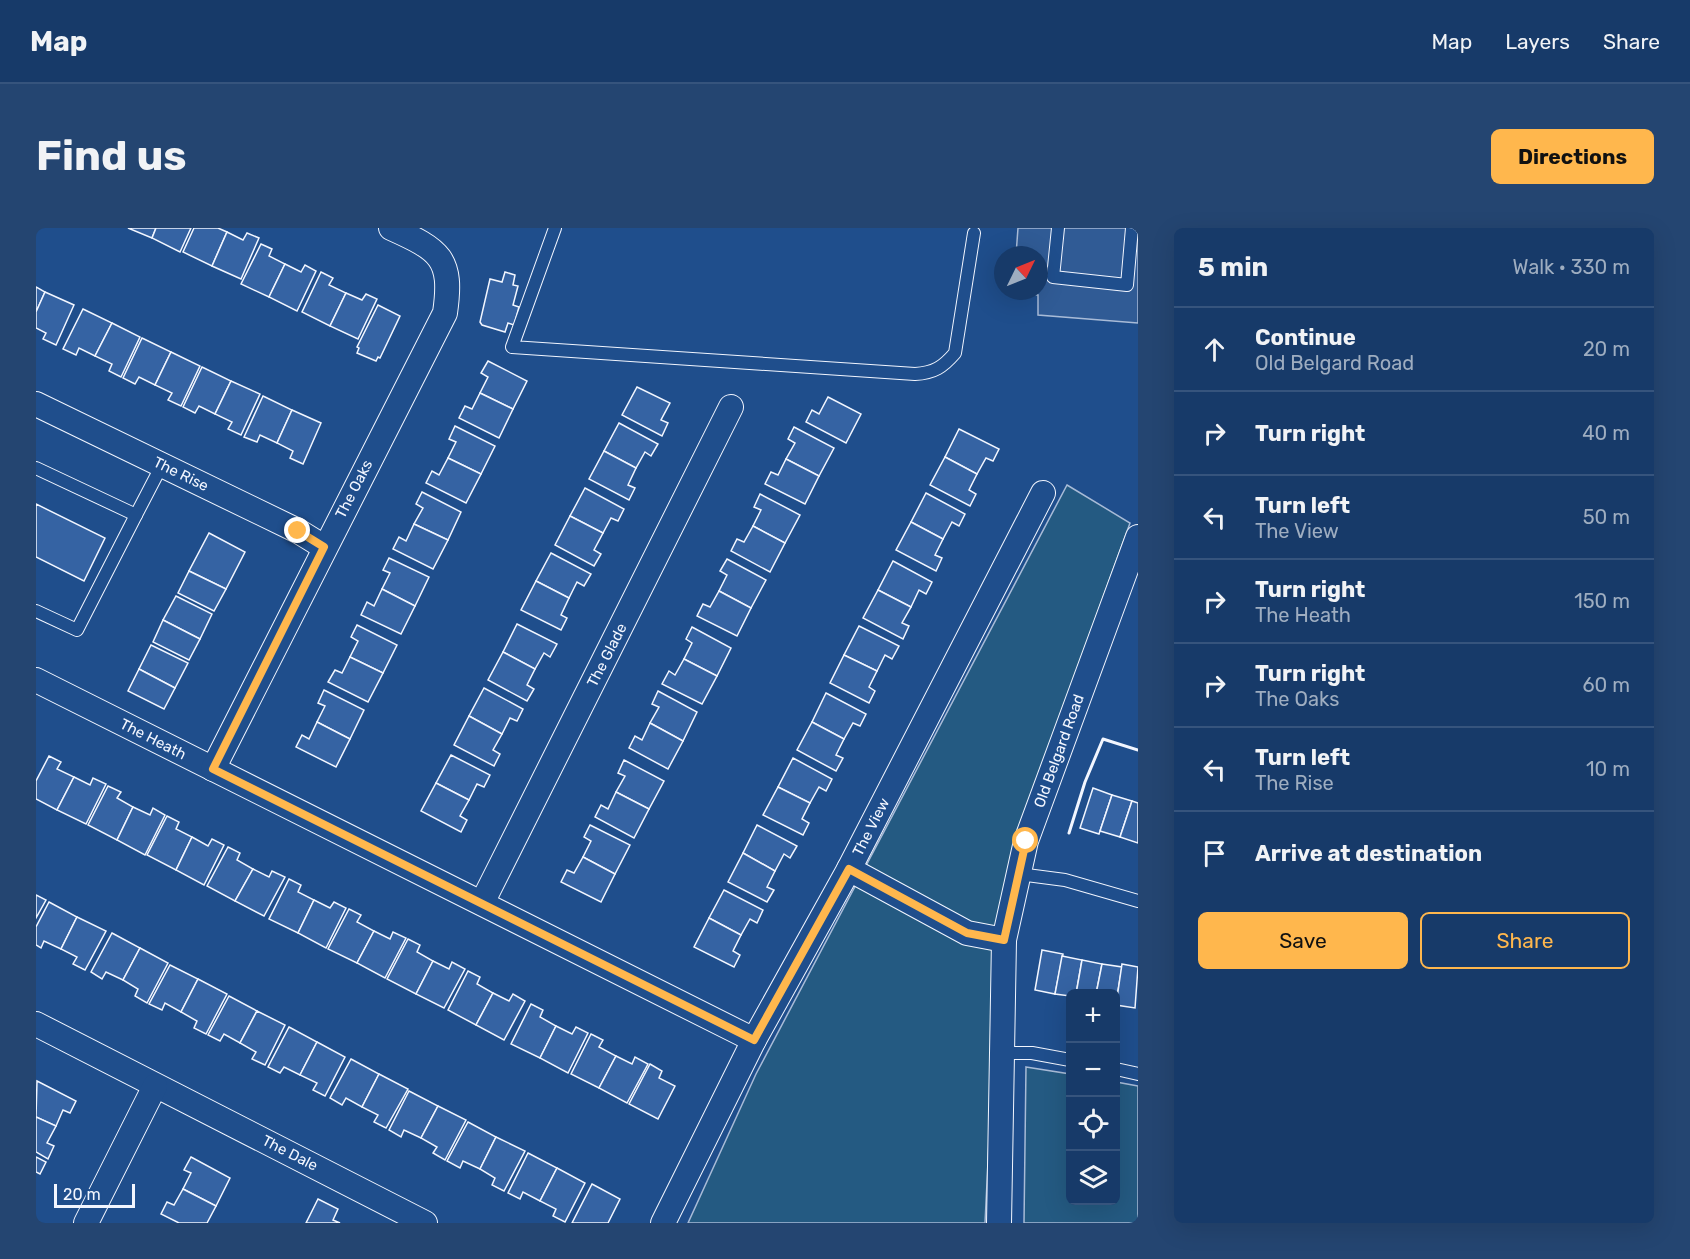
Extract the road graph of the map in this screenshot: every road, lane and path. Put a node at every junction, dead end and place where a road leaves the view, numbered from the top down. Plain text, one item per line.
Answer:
1 (391, 228) edge
2 (555, 228) edge
3 (1058, 228) edge
4 (1132, 228) edge
5 (975, 233) dead end
6 (36, 404) edge
7 (731, 407) dead end
8 (162, 465) junction
9 (36, 468) edge
10 (1043, 493) dead end
11 (136, 515) junction
12 (1138, 537) edge
13 (324, 547) junction
14 (36, 611) edge
15 (36, 680) edge
16 (213, 769) junction
17 (849, 869) junction
18 (1018, 874) junction
19 (1138, 901) edge
20 (482, 903) junction
21 (1004, 940) junction
22 (36, 1024) edge
23 (754, 1040) junction
24 (1002, 1053) junction
25 (1066, 1059) edge
26 (1120, 1070) edge
27 (1138, 1074) edge
28 (155, 1086) junction
29 (86, 1223) edge
30 (424, 1223) edge
31 (663, 1223) edge
32 (999, 1223) edge

1 - 13 street, The Oaks
2 - 5 lane
3 - 4 lane
6 - 8 street, The Rise
7 - 20 street, The Glade
8 - 11 lane
8 - 13 street, The Rise
9 - 11 lane
10 - 17 street, The View
11 - 14 lane
12 - 18 street, Old Belgard Road
13 - 16 street, The Oaks
15 - 16 street, The Heath
16 - 20 street, The Heath
17 - 21 street
17 - 23 street, The View
18 - 19 lane
18 - 21 street, Old Belgard Road
20 - 23 street, The Heath
21 - 24 street, Old Belgard Road
22 - 28 street, The Dale
23 - 31 street, The View
24 - 25 lane
24 - 32 street, Old Belgard Road
26 - 27 lane
28 - 29 street
28 - 30 street, The Dale

